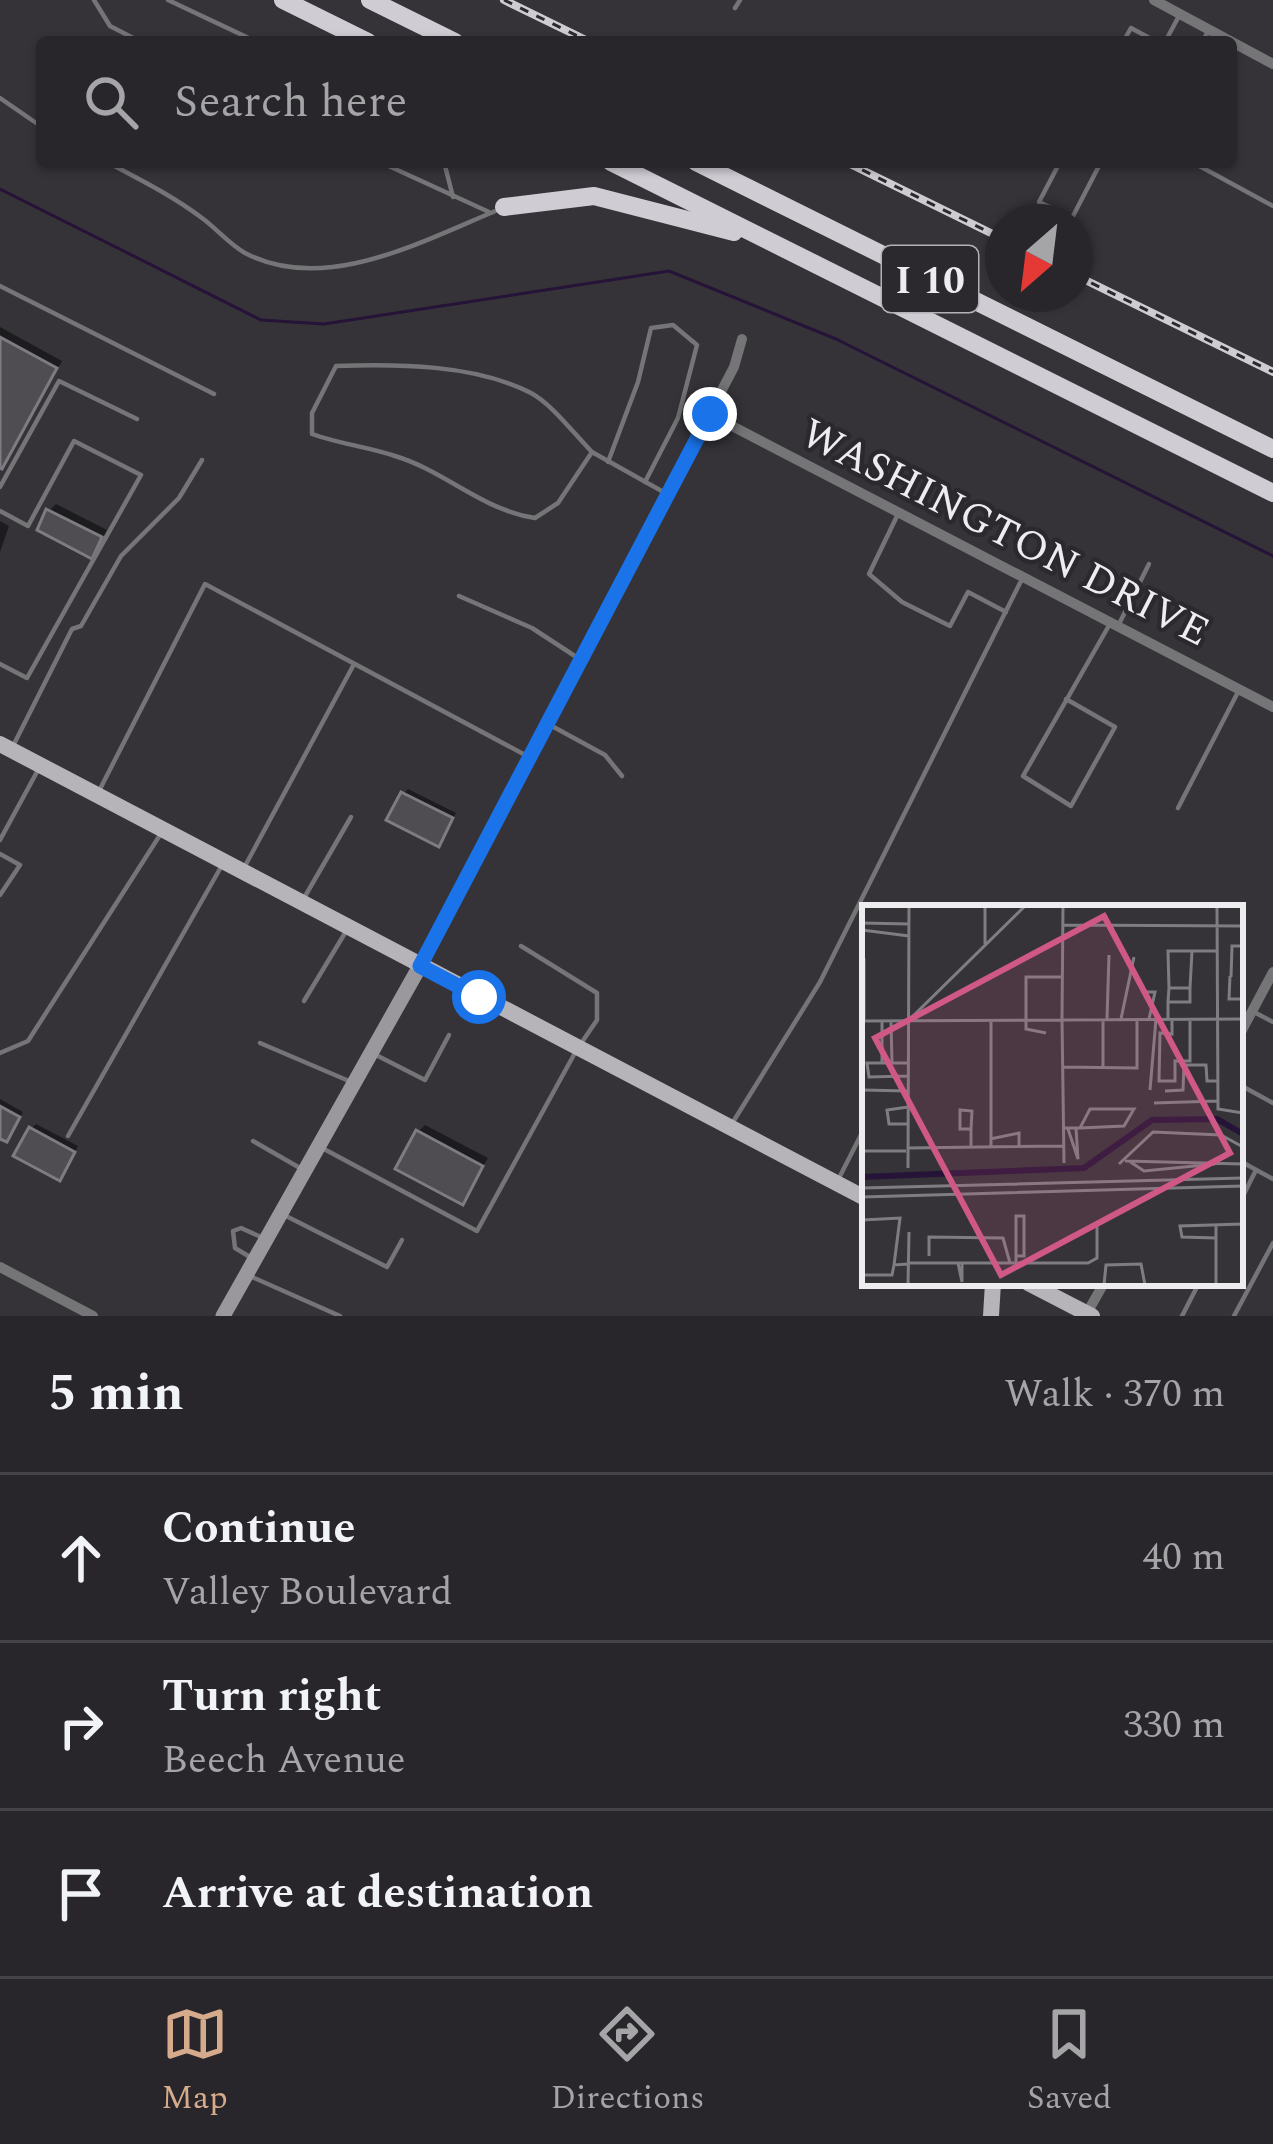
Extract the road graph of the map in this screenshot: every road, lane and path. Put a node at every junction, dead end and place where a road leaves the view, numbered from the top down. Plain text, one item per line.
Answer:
1 (94, 0) edge
2 (168, 0) edge
3 (283, 0) edge
4 (370, 0) edge
5 (740, 0) edge
6 (1154, 0) edge
7 (735, 8) dead end
8 (1180, 14) junction
9 (1209, 30) junction
10 (129, 36) edge
11 (244, 36) edge
12 (356, 36) edge
13 (443, 36) edge
14 (1165, 36) edge
15 (1206, 36) edge
16 (1220, 36) edge
17 (1237, 45) edge
18 (1273, 64) edge
19 (0, 98) edge
20 (36, 123) edge
21 (117, 168) edge
22 (392, 168) edge
23 (446, 168) edge
24 (623, 168) edge
25 (708, 168) edge
26 (1057, 168) edge
27 (1098, 168) edge
28 (1203, 168) edge
29 (454, 199) junction
30 (1273, 206) edge
31 (497, 210) junction
32 (771, 241) junction
33 (0, 286) edge
34 (742, 339) dead end
35 (214, 394) dead end
36 (710, 414) junction
37 (137, 419) dead end
38 (1273, 449) edge
39 (592, 452) junction
40 (202, 460) dead end
41 (608, 462) junction
42 (646, 482) junction
43 (0, 487) edge
44 (1273, 493) edge
45 (668, 494) junction
46 (0, 512) edge
47 (899, 513) junction
48 (1149, 564) dead end
49 (1023, 577) junction
50 (459, 596) dead end
51 (1006, 612) junction
52 (1114, 624) junction
53 (580, 660) junction
54 (0, 664) edge
55 (354, 664) junction
56 (1240, 689) junction
57 (1066, 698) junction
58 (1273, 706) edge
59 (547, 723) junction
60 (6, 747) edge
61 (529, 758) junction
62 (41, 765) junction
63 (622, 776) dead end
64 (97, 795) junction
65 (1178, 808) dead end
66 (351, 817) dead end
67 (163, 830) junction
68 (0, 841) edge
69 (0, 854) edge
70 (224, 862) junction
71 (242, 872) junction
72 (0, 895) edge
73 (302, 903) junction
74 (348, 928) junction
75 (521, 946) dead end
76 (420, 966) junction
77 (1273, 972) edge
78 (304, 1001) dead end
79 (1252, 1011) junction
80 (1273, 1022) edge
81 (1243, 1028) edge
82 (449, 1035) dead end
83 (260, 1043) dead end
84 (578, 1047) junction
85 (371, 1052) junction
86 (0, 1053) edge
87 (354, 1083) junction
88 (1243, 1087) edge
89 (1273, 1102) edge
90 (730, 1127) junction
91 (862, 1133) edge
92 (68, 1136) dead end
93 (253, 1141) dead end
94 (319, 1146) junction
95 (1243, 1163) edge
96 (1256, 1170) junction
97 (304, 1171) junction
98 (1273, 1179) edge
99 (837, 1183) junction
100 (862, 1196) edge
101 (1243, 1196) edge
102 (281, 1214) junction
103 (266, 1240) junction
104 (402, 1240) dead end
105 (1273, 1243) edge
106 (0, 1267) edge
107 (251, 1267) junction
108 (993, 1286) edge
109 (1033, 1286) edge
110 (1102, 1286) edge
111 (1197, 1286) edge
112 (1086, 1315) edge
113 (93, 1316) edge
114 (224, 1316) edge
115 (340, 1316) edge
116 (991, 1316) edge
117 (1182, 1316) edge
118 (1234, 1316) edge

1 - 10 lane
2 - 11 lane
3 - 12 highway
4 - 13 highway
5 - 7 lane
6 - 8 street
8 - 9 street
8 - 14 lane
9 - 15 lane
9 - 16 street
17 - 18 street
19 - 20 lane
21 - 31 lane
22 - 29 lane
23 - 29 lane
24 - 32 highway, I 10
25 - 38 highway, I 10
26 - 27 lane
28 - 30 lane
29 - 31 lane
31 - 32 highway
32 - 44 highway, I 10
33 - 35 lane
34 - 36 street
36 - 45 street
36 - 47 street, WASHINGTON DRIVE
37 - 43 lane
39 - 39 lane
39 - 41 lane
40 - 60 lane
41 - 42 lane
41 - 42 lane
42 - 45 lane
45 - 53 street
46 - 54 lane
47 - 49 street, WASHINGTON DRIVE
47 - 51 lane
48 - 52 lane
49 - 51 lane
49 - 52 street, WASHINGTON DRIVE
50 - 53 lane
51 - 90 lane
52 - 56 street, WASHINGTON DRIVE
52 - 57 lane
53 - 59 street
55 - 61 lane
55 - 64 lane
55 - 71 lane
56 - 58 street, WASHINGTON DRIVE
56 - 65 lane
57 - 57 lane
59 - 61 street
59 - 63 lane
60 - 62 main road
61 - 76 street
62 - 64 main road
62 - 68 lane
64 - 67 main road
66 - 73 lane
67 - 70 main road
67 - 86 lane
69 - 72 lane
70 - 71 main road
70 - 92 lane
71 - 73 main road
73 - 74 main road
74 - 76 main road
74 - 78 lane
75 - 84 lane
76 - 84 main road
76 - 85 main road
77 - 79 street
79 - 80 lane
79 - 81 street
82 - 85 lane
83 - 87 lane
84 - 90 main road
84 - 94 lane
85 - 87 main road
87 - 94 main road
88 - 89 lane
90 - 99 main road
91 - 99 lane
93 - 97 lane
94 - 97 main road
95 - 96 lane
96 - 98 lane
96 - 101 lane
97 - 102 main road
99 - 100 main road
102 - 103 main road
102 - 104 lane
103 - 107 main road
103 - 107 lane
105 - 118 lane
106 - 113 street
107 - 114 main road
107 - 115 lane
108 - 116 main road
109 - 112 main road
110 - 112 street
111 - 117 lane

